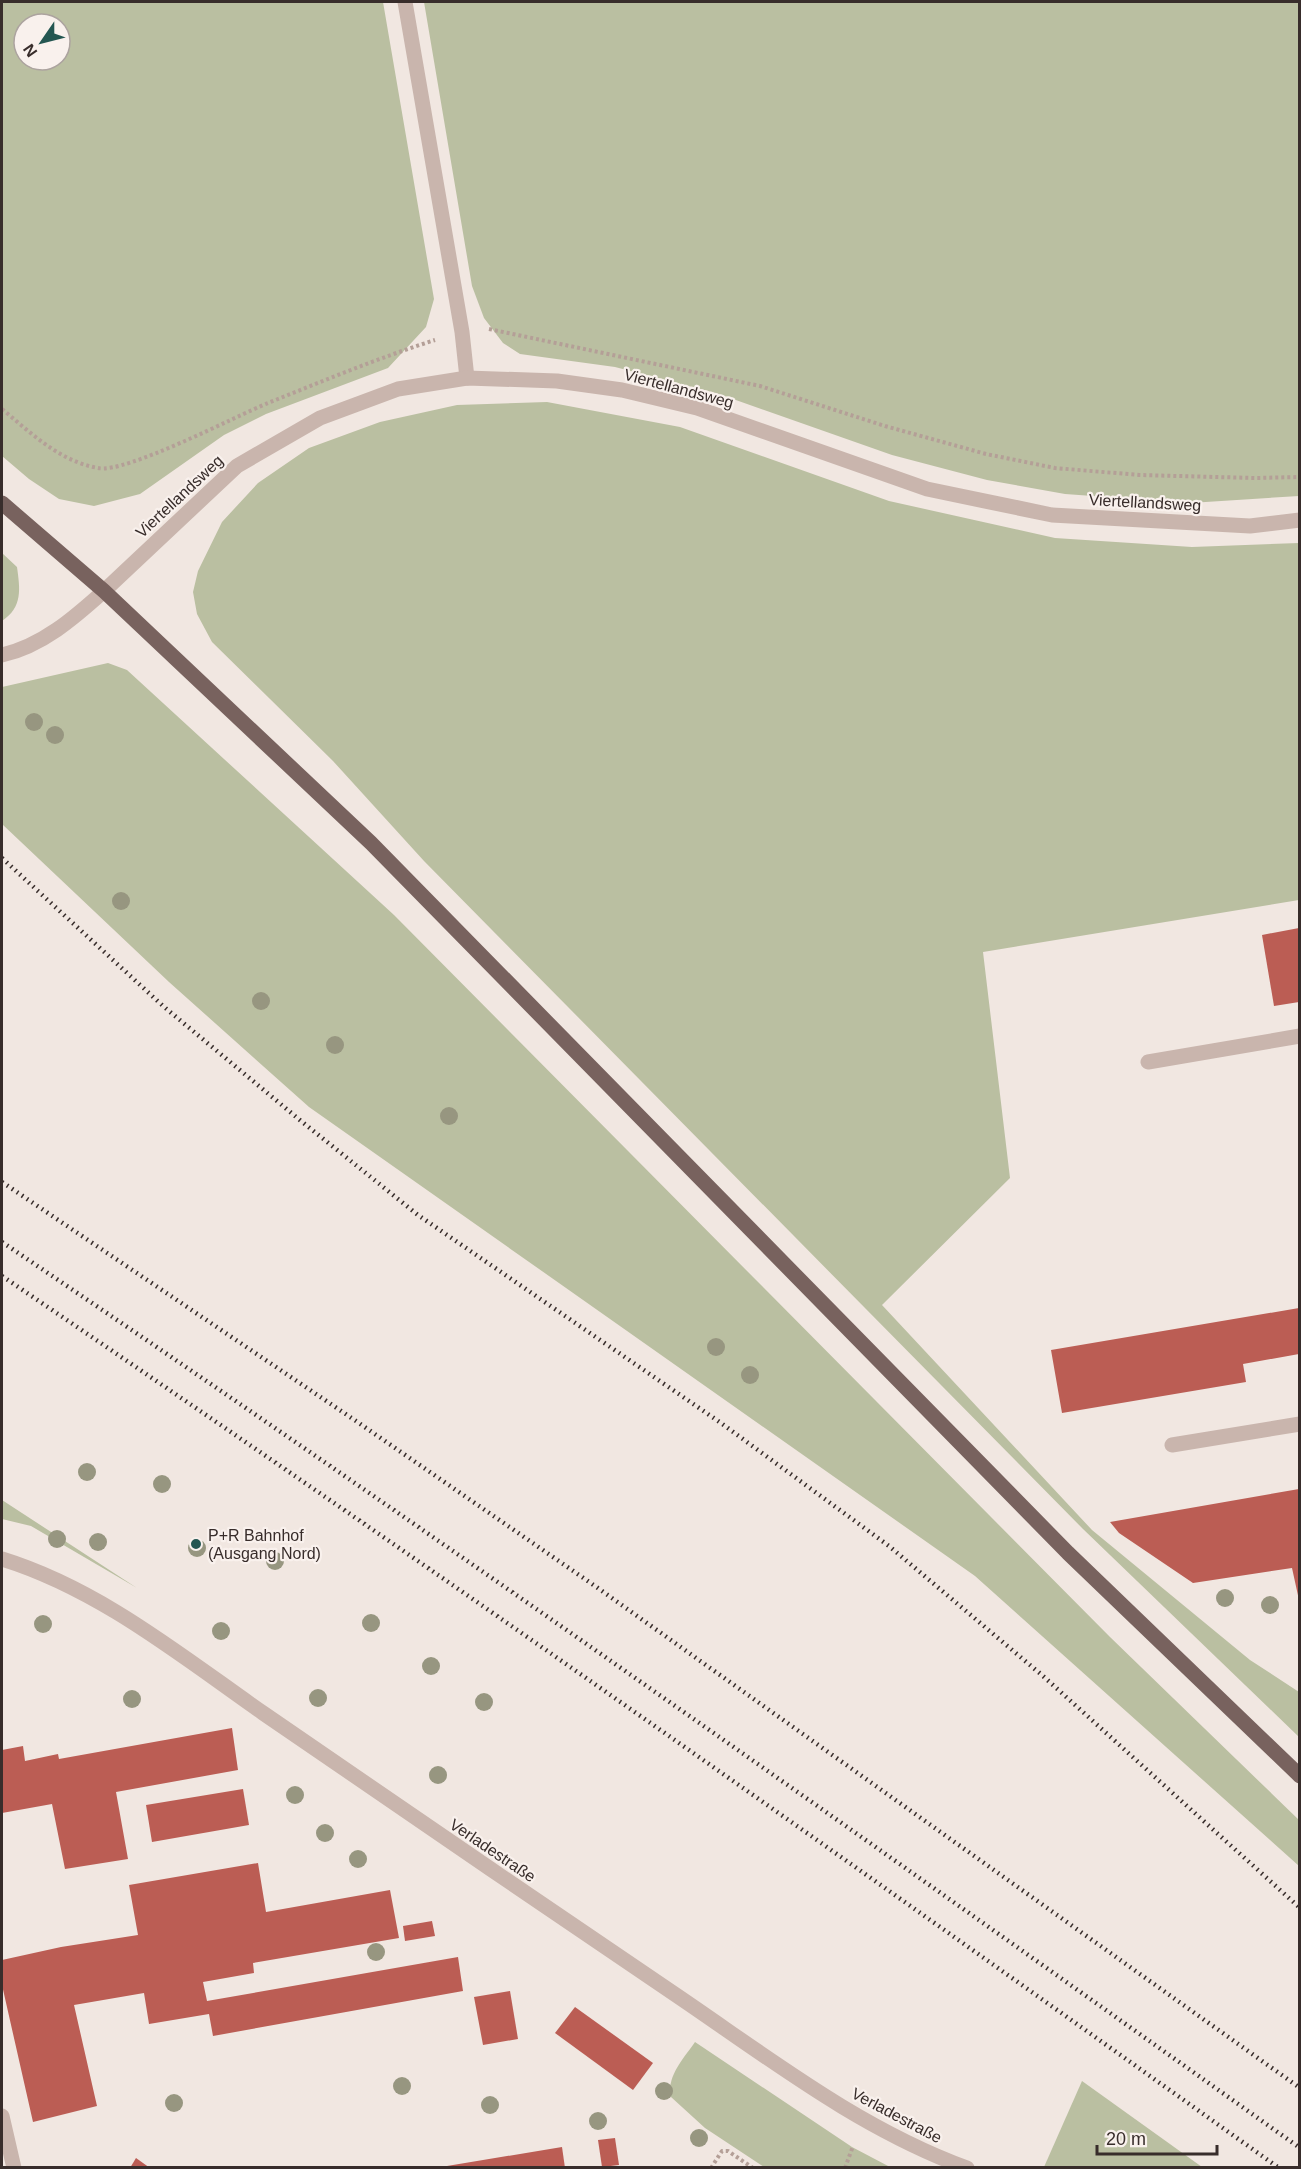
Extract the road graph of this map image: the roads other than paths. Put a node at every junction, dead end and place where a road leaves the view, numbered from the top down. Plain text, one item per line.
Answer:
1 (405, 2) edge
2 (467, 378) junction
3 (2, 503) edge
4 (1299, 520) edge
5 (104, 591) junction
6 (2, 655) edge
7 (1299, 1036) edge
8 (1148, 1062) dead end
9 (1299, 1424) edge
10 (1172, 1445) dead end
11 (2, 1559) edge
12 (1299, 1776) edge
13 (2, 2116) edge
14 (14, 2168) edge
15 (967, 2168) edge

1 - 2 street
2 - 4 street, Viertellandsweg
2 - 5 street, Viertellandsweg
3 - 5 main road
5 - 6 street, Viertellandsweg
5 - 12 main road
7 - 8 street
9 - 10 street
11 - 15 street, Verladestraße
13 - 14 street

